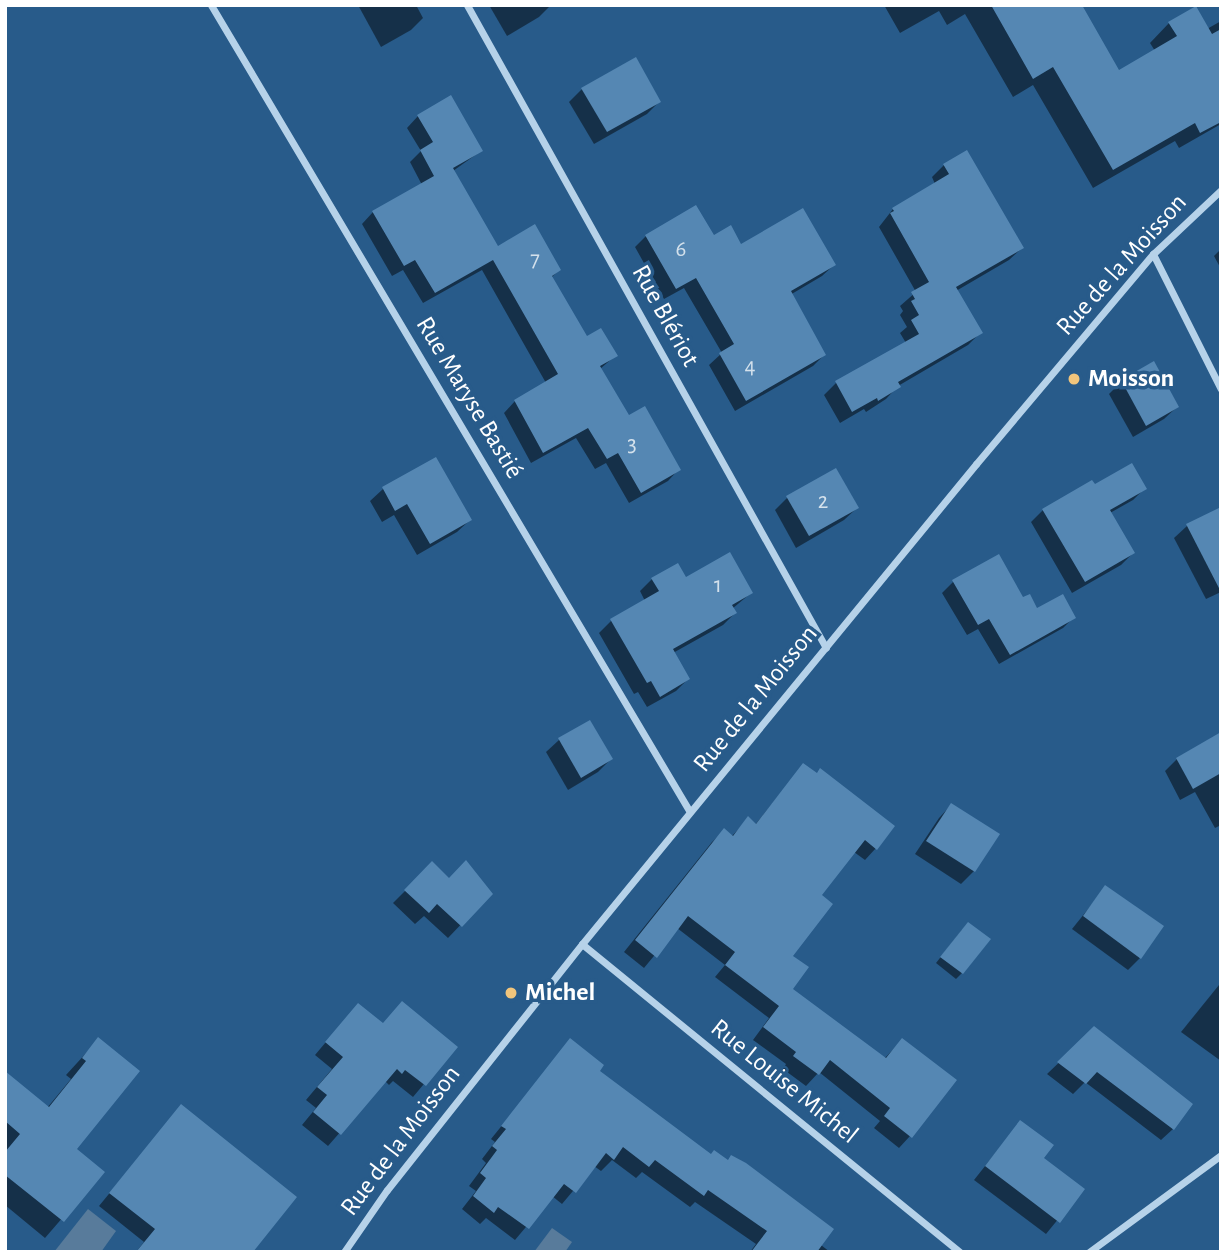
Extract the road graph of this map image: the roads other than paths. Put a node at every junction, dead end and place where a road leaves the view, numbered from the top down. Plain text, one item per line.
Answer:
1 (211, 5) edge
2 (467, 5) edge
3 (1221, 190) edge
4 (1153, 254) junction
5 (1221, 388) edge
6 (825, 648) junction
7 (690, 812) junction
8 (582, 944) junction
9 (1221, 1155) edge
10 (344, 1252) edge
11 (959, 1252) edge
12 (1089, 1252) edge

1 - 7 street, Rue Maryse Bastié
2 - 6 street, Rue Blériot
3 - 4 street, Rue de la Moisson
4 - 5 street
4 - 6 street, Rue de la Moisson
6 - 7 street, Rue de la Moisson
7 - 8 street, Rue de la Moisson
8 - 10 street, Rue de la Moisson
8 - 11 street, Rue Louise Michel
9 - 12 street

